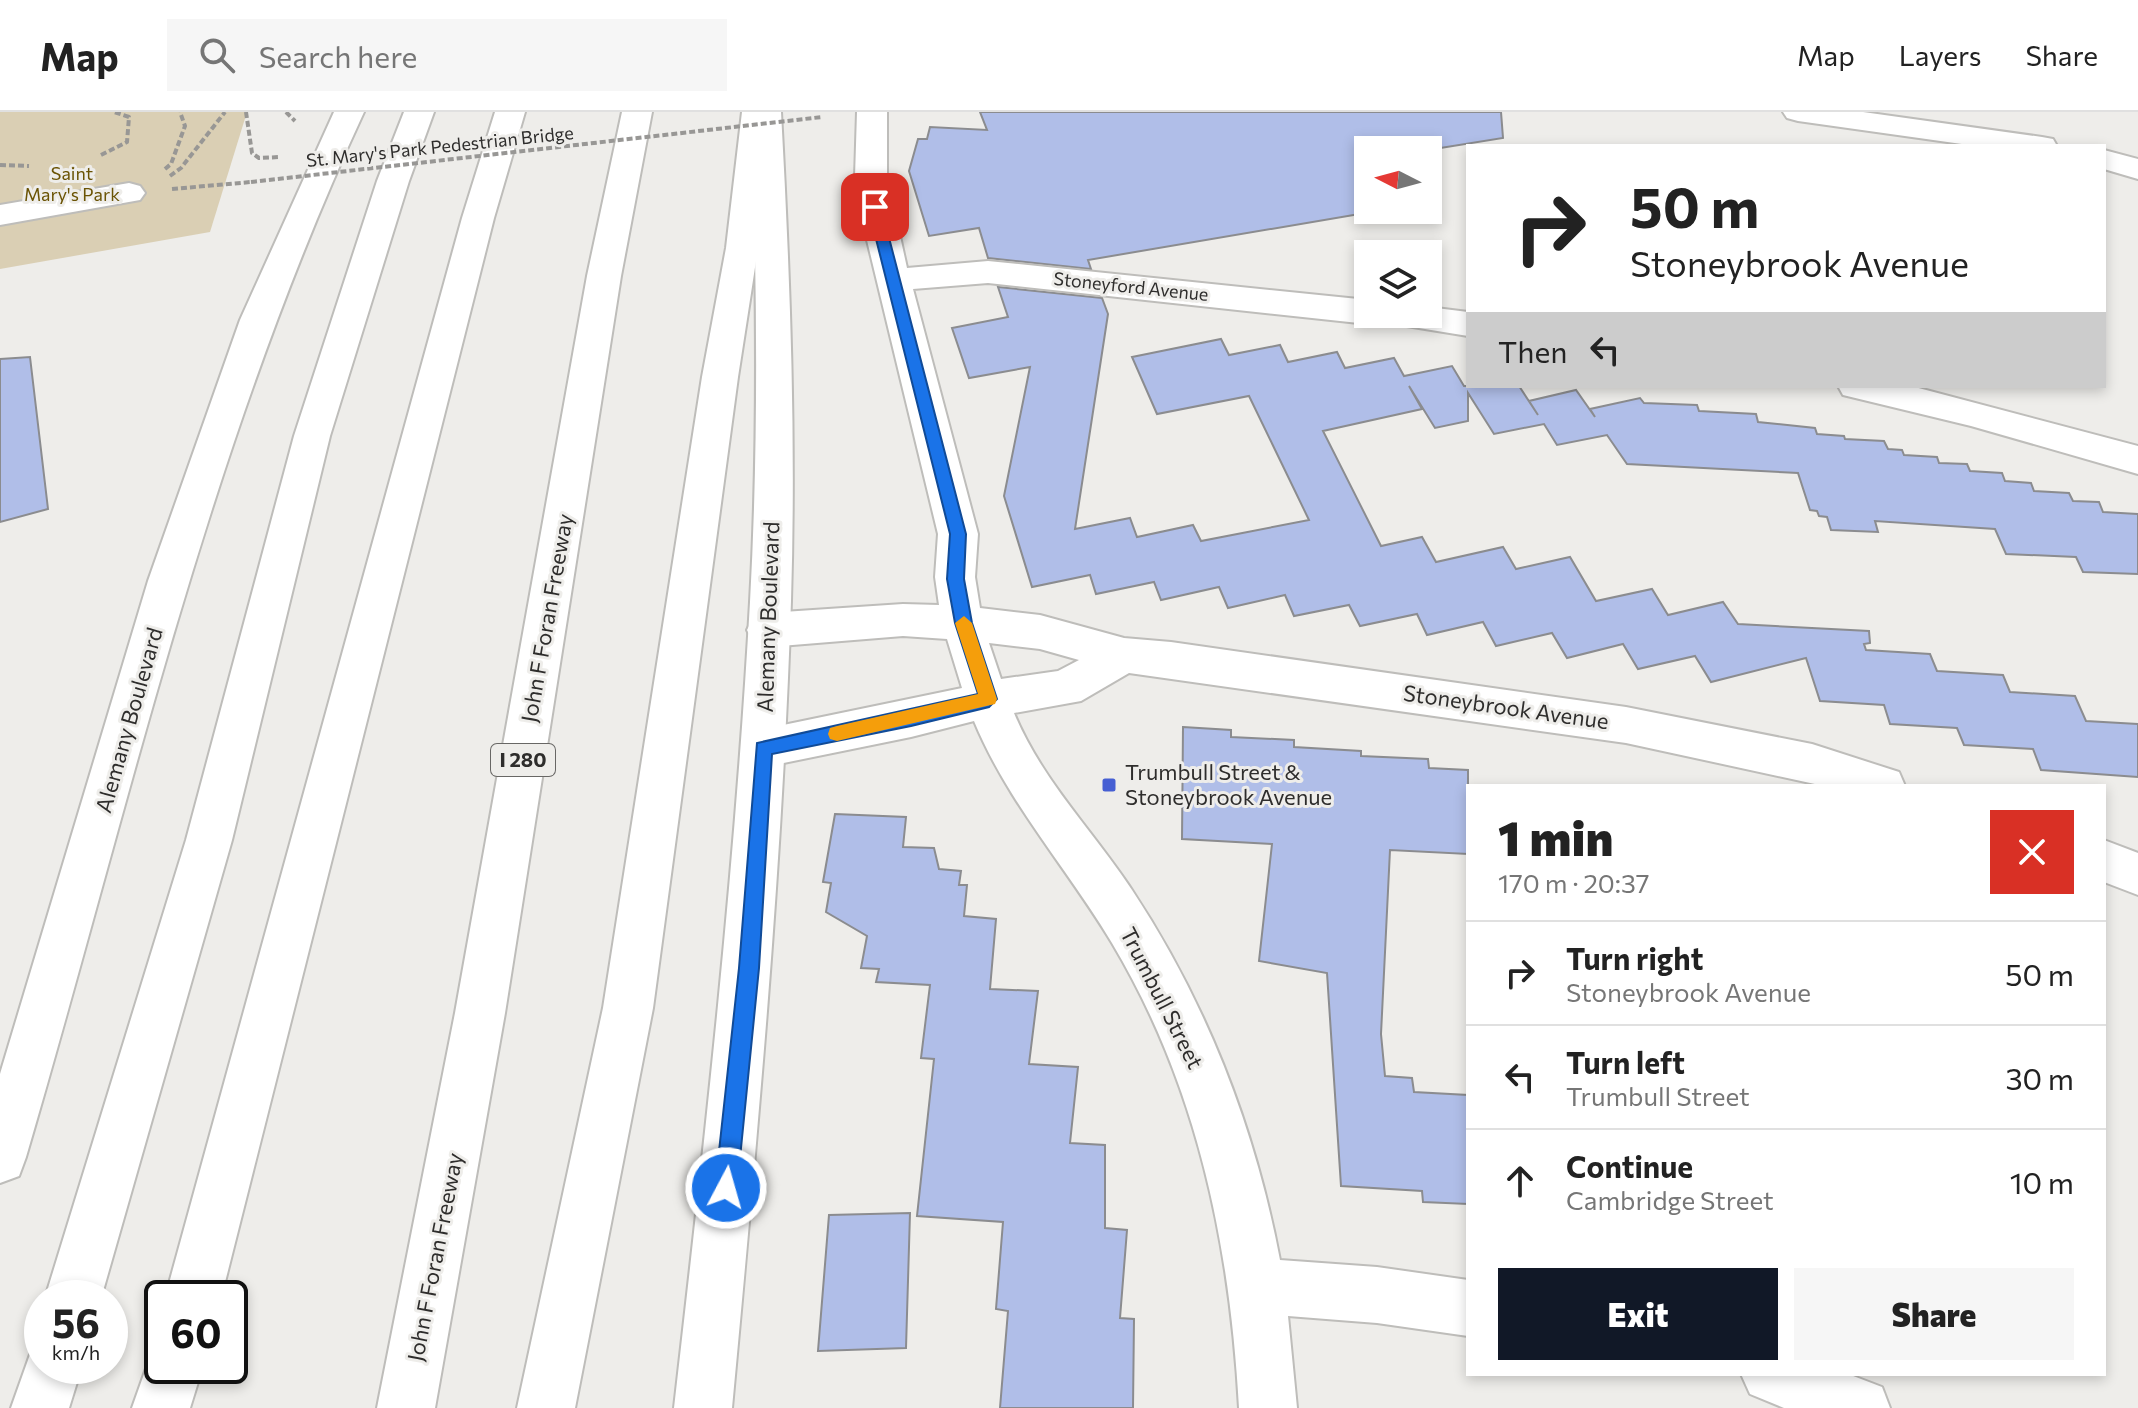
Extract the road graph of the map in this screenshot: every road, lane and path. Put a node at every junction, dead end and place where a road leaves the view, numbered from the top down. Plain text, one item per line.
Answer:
1 (114, 112) edge
2 (180, 112) edge
3 (225, 112) edge
4 (246, 112) edge
5 (349, 112) edge
6 (419, 112) edge
7 (510, 112) edge
8 (637, 112) edge
9 (757, 112) edge
10 (766, 112) edge
11 (872, 112) edge
12 (1798, 112) edge
13 (822, 117) dead end
14 (2028, 144) edge
15 (100, 155) dead end
16 (329, 155) junction
17 (2106, 160) edge
18 (0, 165) edge
19 (34, 167) dead end
20 (2138, 169) edge
21 (161, 173) dead end
22 (168, 178) dead end
23 (172, 189) dead end
24 (129, 193) dead end
25 (0, 215) edge
26 (894, 280) junction
27 (1354, 311) edge
28 (1442, 321) edge
29 (1466, 324) edge
30 (1865, 388) edge
31 (2138, 460) edge
32 (964, 623) junction
33 (768, 630) junction
34 (1124, 655) junction
35 (989, 699) junction
36 (764, 748) junction
37 (1877, 784) edge
38 (2106, 862) edge
39 (2138, 874) edge
40 (0, 1157) edge
41 (78, 1280) edge
42 (198, 1280) edge
43 (1258, 1286) junction
44 (1466, 1308) edge
45 (1775, 1376) edge
46 (47, 1384) edge
47 (168, 1384) edge
48 (40, 1408) edge
49 (161, 1408) edge
50 (406, 1408) edge
51 (546, 1408) edge
52 (703, 1408) edge
53 (1268, 1408) edge
54 (1861, 1408) edge

1 - 15 path
2 - 21 path
3 - 22 path
4 - 16 path
5 - 16 main road, Alemany Boulevard
6 - 41 main road
7 - 42 main road
8 - 50 main road, John F Foran Freeway / I 280
9 - 51 main road
10 - 33 main road, Alemany Boulevard
11 - 26 main road, Trumbull Street
12 - 14 main road
13 - 23 path, St. Mary's Park Pedestrian Bridge, bridge
16 - 40 main road, Alemany Boulevard
17 - 20 main road
18 - 19 path
24 - 25 main road
26 - 27 main road, Stoneyford Avenue
26 - 32 main road, Trumbull Street
28 - 29 main road
30 - 31 main road
32 - 33 main road, Stoneybrook Avenue
32 - 34 main road, Stoneybrook Avenue
32 - 35 main road, Trumbull Street
33 - 36 main road, Alemany Boulevard
34 - 35 main road
34 - 37 main road, Stoneybrook Avenue
35 - 36 main road
35 - 43 main road, Trumbull Street
36 - 52 main road, Alemany Boulevard
38 - 39 main road
43 - 44 main road
43 - 53 main road, Trumbull Street
45 - 54 main road
46 - 48 main road
47 - 49 main road

